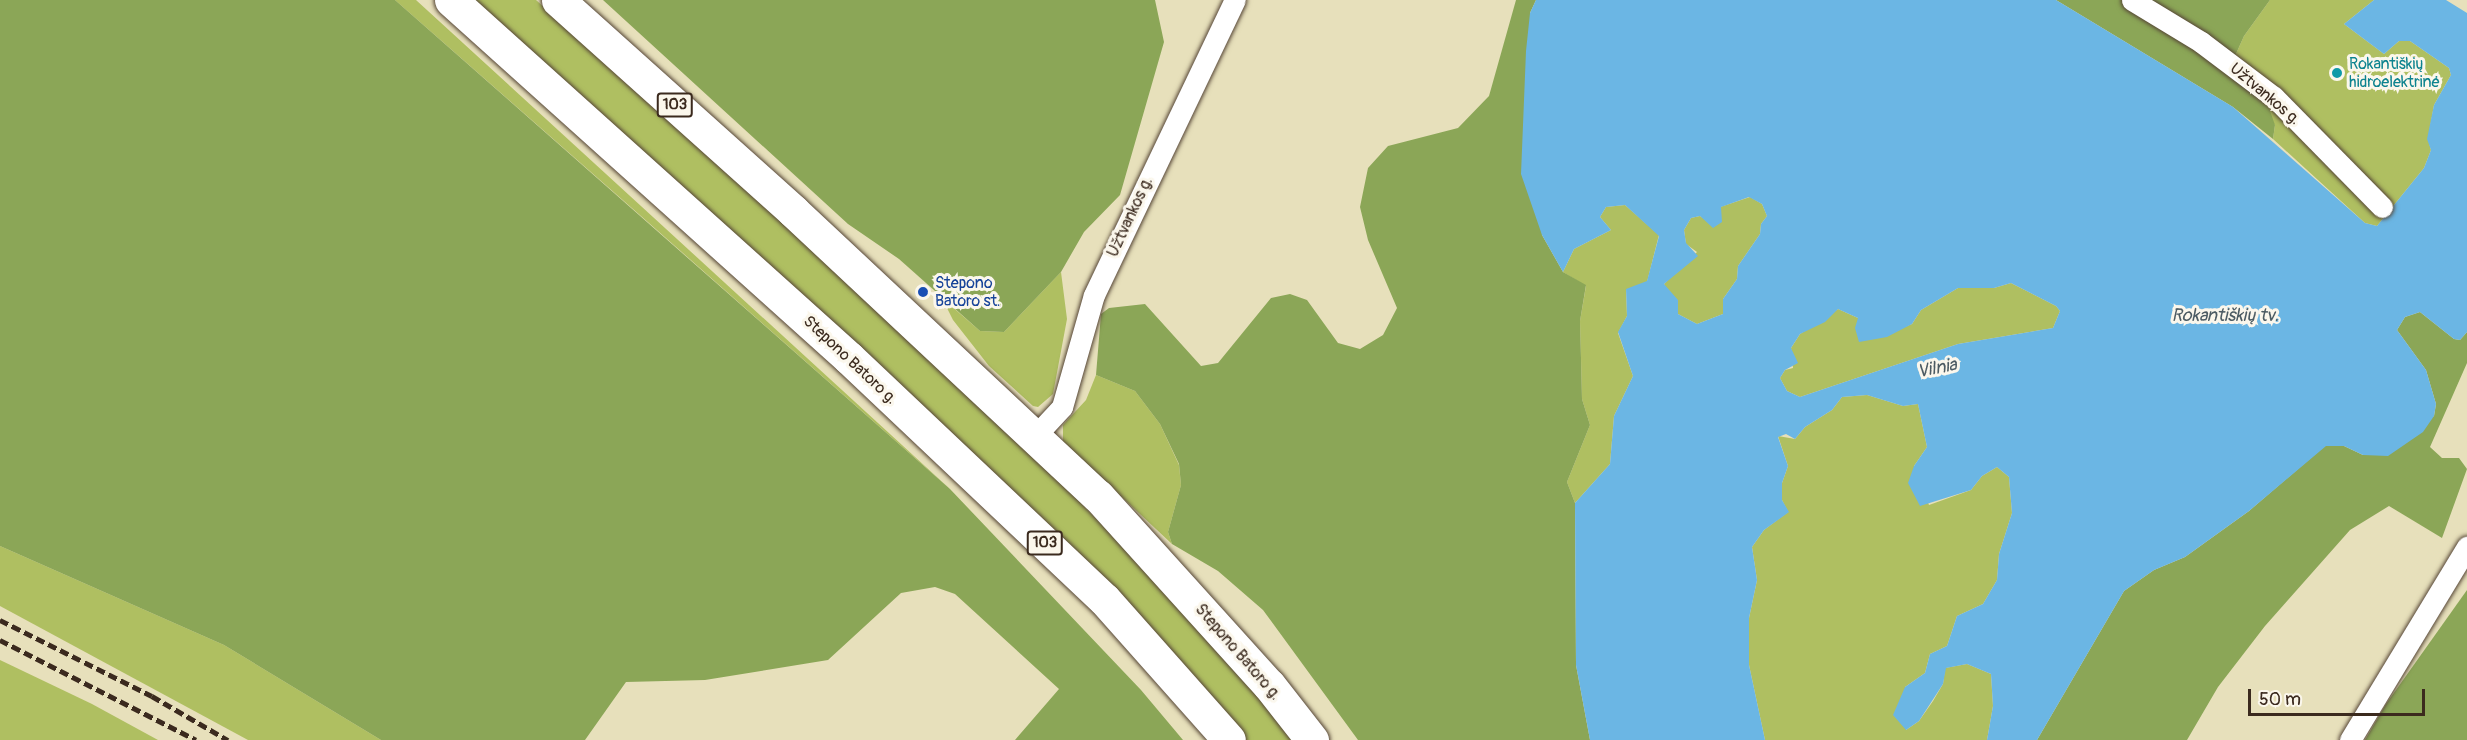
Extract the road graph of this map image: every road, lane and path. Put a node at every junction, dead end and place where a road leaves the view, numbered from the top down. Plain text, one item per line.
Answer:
1 (451, 0) edge
2 (558, 0) edge
3 (1235, 0) edge
4 (2132, 0) edge
5 (2382, 207) dead end
6 (1036, 435) junction
7 (2467, 546) edge
8 (1229, 740) edge
9 (1312, 740) edge
10 (2350, 740) edge

1 - 8 main road, Stepono Batoro g. / 103
2 - 6 main road, Stepono Batoro g. / 103
3 - 6 street, Užtvankos g.
4 - 5 street, Užtvankos g.
6 - 9 main road, Stepono Batoro g. / 103
7 - 10 street

